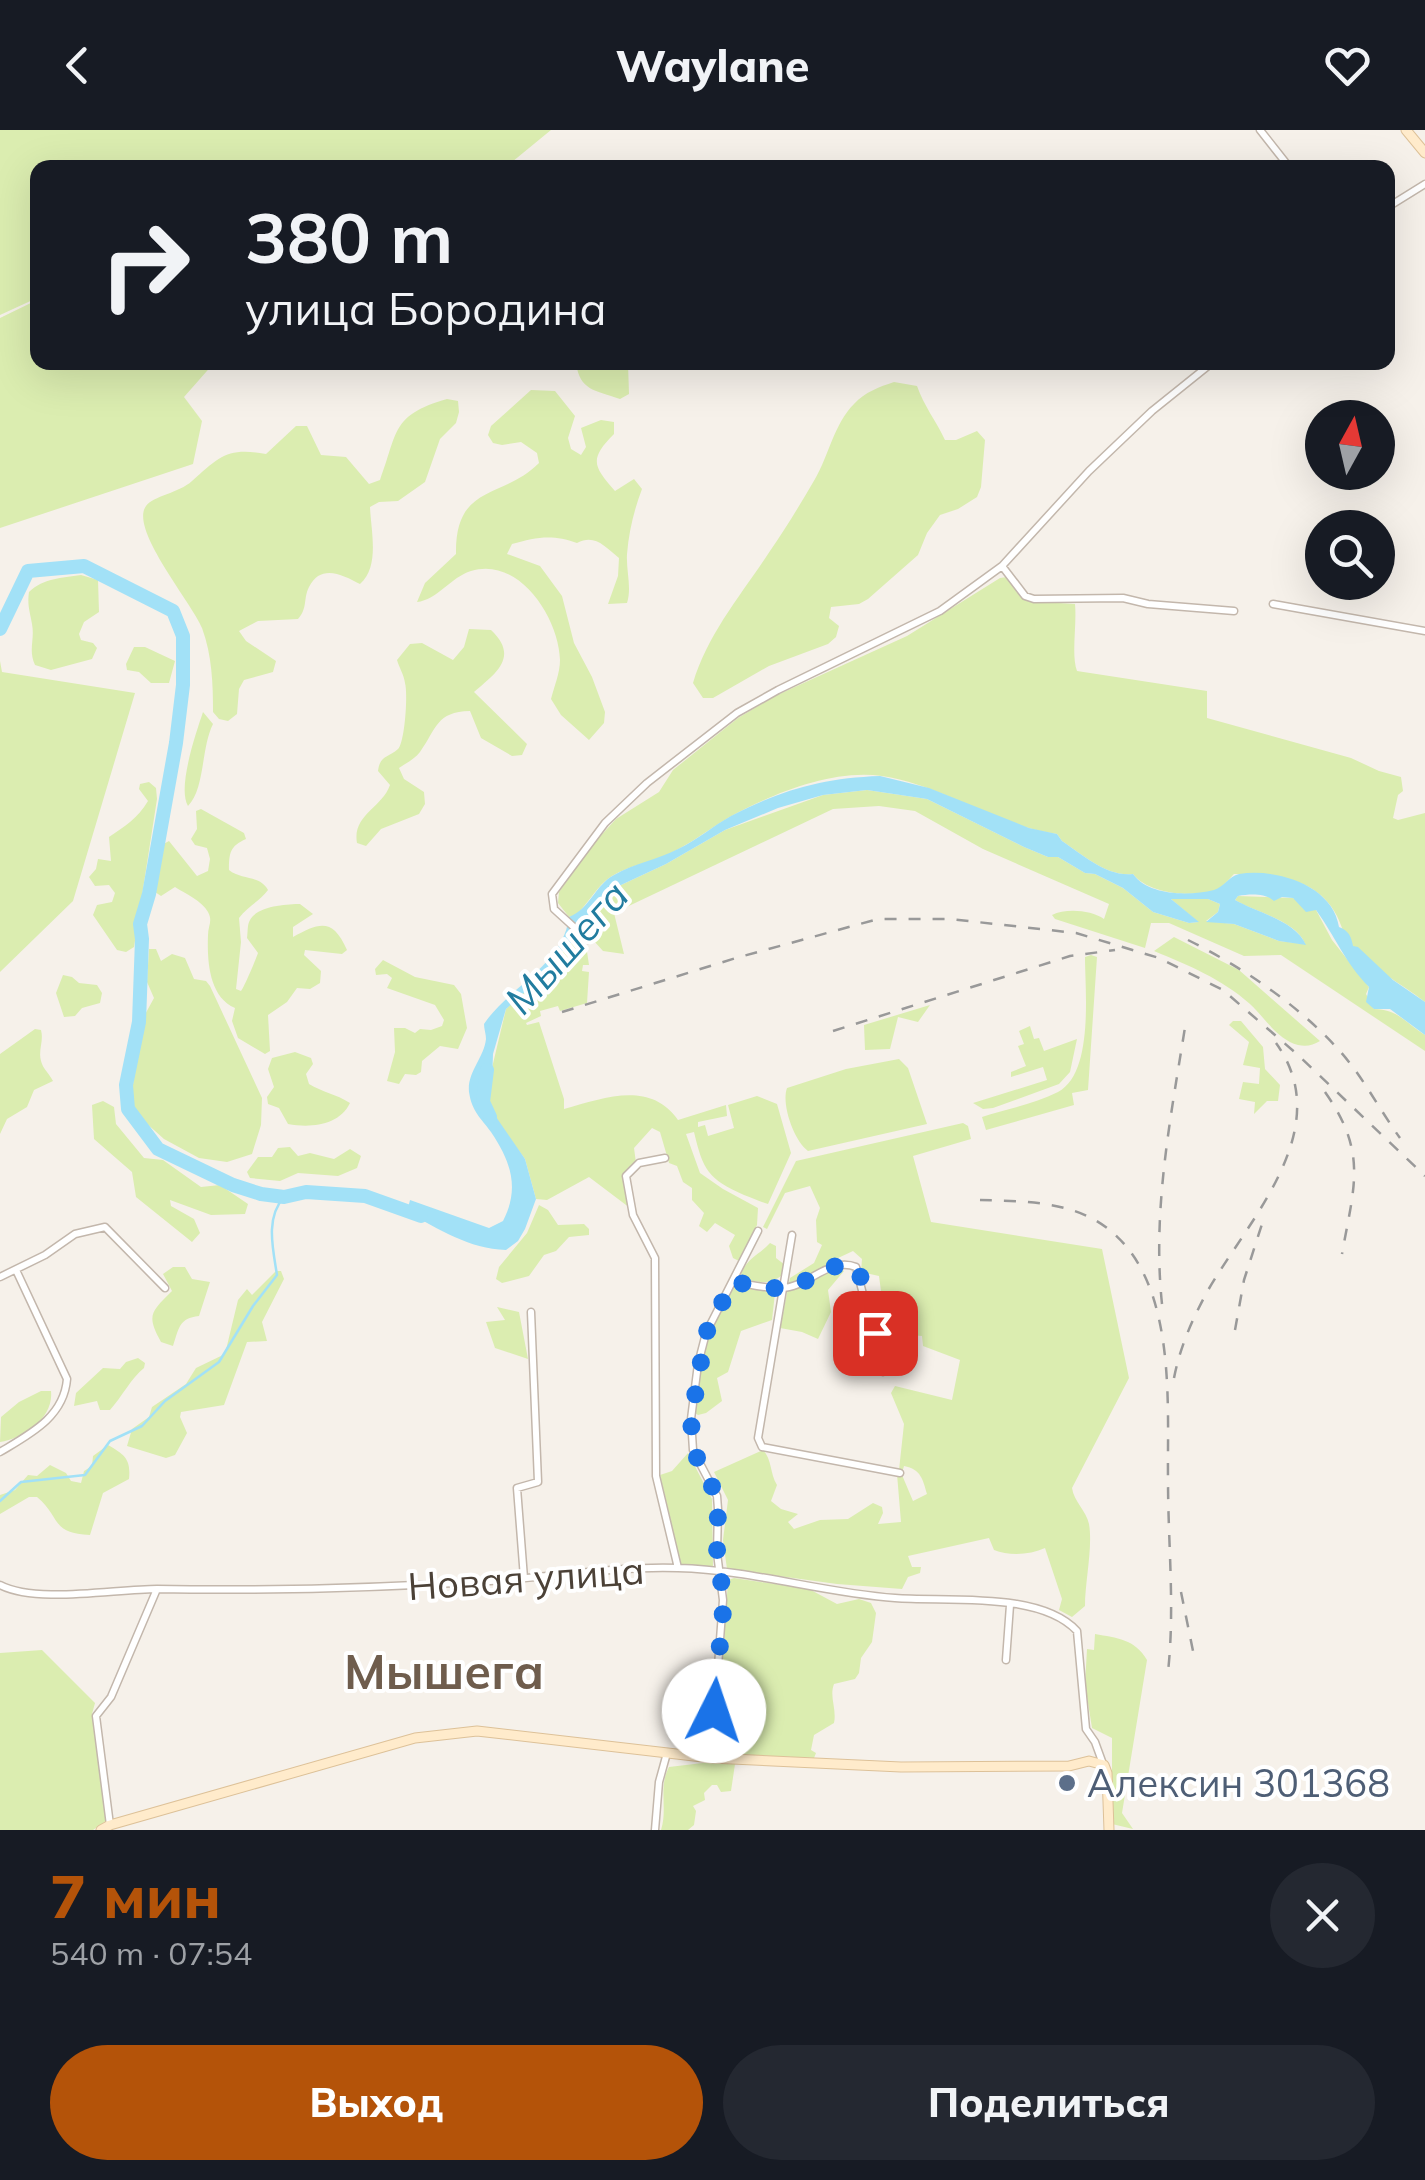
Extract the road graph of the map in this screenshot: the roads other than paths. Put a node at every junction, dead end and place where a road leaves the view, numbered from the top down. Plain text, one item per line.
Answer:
1 (1260, 130) edge
2 (1406, 130) edge
3 (1425, 154) edge
4 (1284, 160) edge
5 (1425, 184) edge
6 (1395, 203) edge
7 (1203, 370) edge
8 (1002, 566) junction
9 (1273, 604) dead end
10 (1234, 612) dead end
11 (1425, 631) edge
12 (588, 940) dead end
13 (666, 1158) dead end
14 (758, 1231) dead end
15 (792, 1235) dead end
16 (16, 1270) junction
17 (0, 1278) edge
18 (733, 1282) junction
19 (165, 1288) dead end
20 (782, 1288) junction
21 (531, 1312) dead end
22 (883, 1372) dead end
23 (0, 1452) edge
24 (900, 1472) dead end
25 (678, 1568) junction
26 (722, 1572) junction
27 (524, 1578) junction
28 (0, 1585) edge
29 (157, 1589) junction
30 (1010, 1605) junction
31 (1006, 1660) dead end
32 (666, 1753) junction
33 (711, 1758) junction
34 (1104, 1765) junction
35 (105, 1827) edge
36 (655, 1830) edge
37 (1108, 1830) edge

1 - 4 street
2 - 3 main road
5 - 6 street
7 - 8 street
8 - 10 street
8 - 12 street
9 - 11 street
13 - 25 street
14 - 18 street
15 - 20 street
16 - 17 street
16 - 19 street
16 - 23 street
18 - 20 street
18 - 26 street
20 - 22 street
20 - 24 street
21 - 27 street
25 - 26 street, Новая улица
25 - 27 street, Новая улица
26 - 30 street, Новая улица
26 - 33 street
27 - 29 street, Новая улица
28 - 29 street, Новая улица
29 - 35 street
30 - 31 street
30 - 34 street, Новая улица
32 - 33 main road
32 - 35 main road
32 - 36 street
33 - 34 main road
34 - 37 main road

